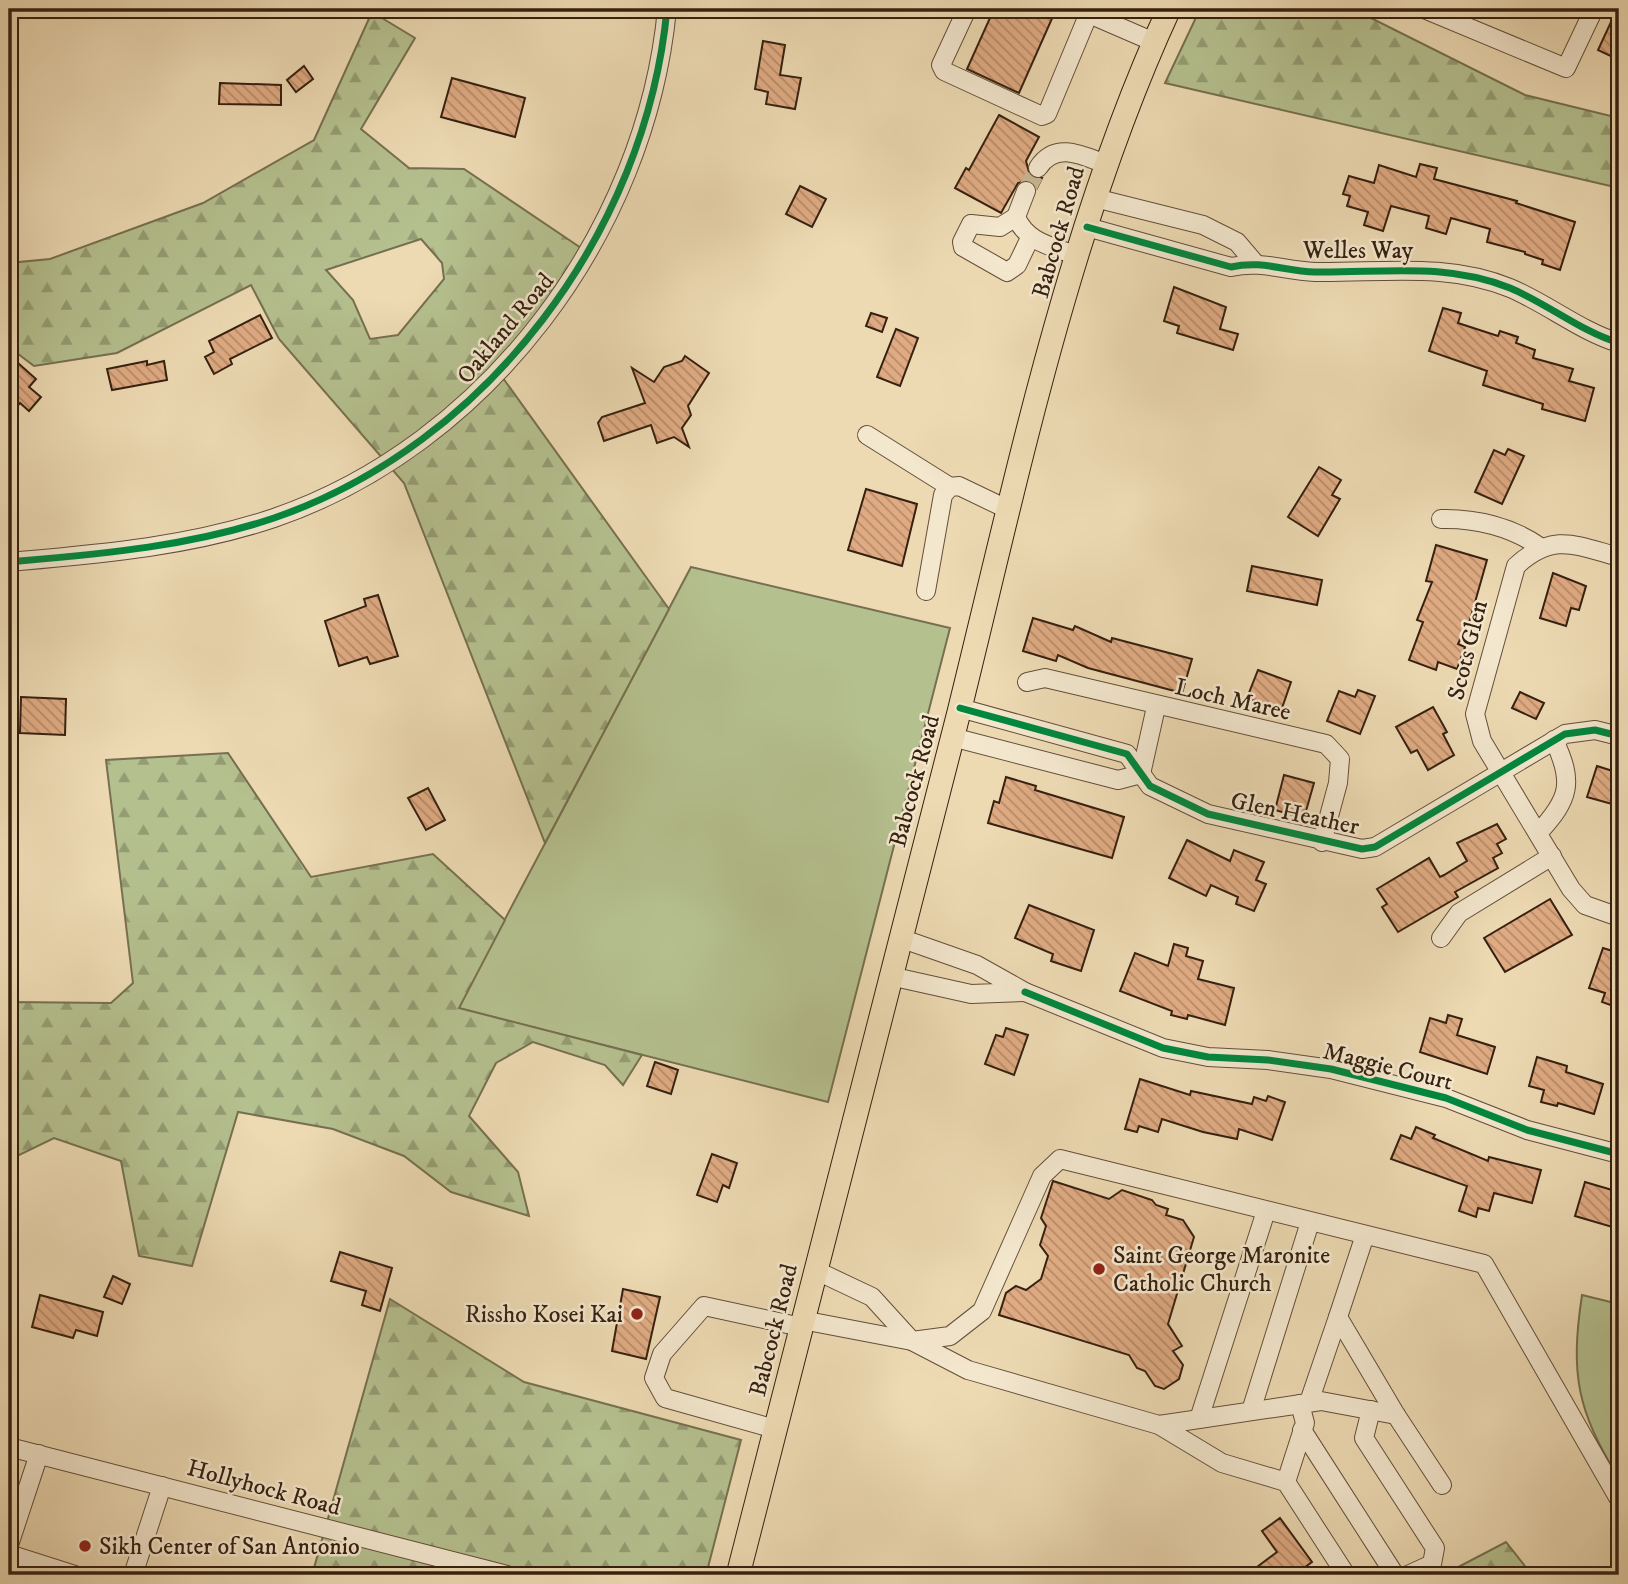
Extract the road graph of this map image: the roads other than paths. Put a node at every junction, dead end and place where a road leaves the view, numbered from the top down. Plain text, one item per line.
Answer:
1 (667, 9) edge
2 (967, 9) edge
3 (1169, 9) edge
4 (1423, 9) edge
5 (1594, 9) edge
6 (1083, 11) edge
7 (1154, 42) junction
8 (1105, 164) junction
9 (1038, 167) tunnel mouth
10 (1026, 191) tunnel mouth
11 (1095, 198) junction
12 (1016, 217) junction
13 (1087, 227) junction
14 (1030, 238) junction
15 (1077, 256) junction
16 (1254, 261) junction
17 (1619, 343) edge
18 (867, 435) dead end
19 (950, 487) junction
20 (1009, 510) junction
21 (1441, 519) dead end
22 (1541, 547) junction
23 (1619, 556) edge
24 (9, 562) edge
25 (926, 592) dead end
26 (1027, 682) dead end
27 (1156, 707) junction
28 (960, 708) junction
29 (1619, 736) edge
30 (952, 737) junction
31 (1554, 740) junction
32 (1502, 772) junction
33 (1141, 774) junction
34 (1538, 833) junction
35 (1322, 842) junction
36 (1552, 856) junction
37 (1619, 917) edge
38 (900, 938) junction
39 (1441, 938) dead end
40 (890, 976) junction
41 (1025, 992) junction
42 (1619, 1154) edge
43 (1266, 1211) junction
44 (1310, 1222) junction
45 (1365, 1235) junction
46 (815, 1270) junction
47 (1338, 1317) junction
48 (802, 1324) junction
49 (912, 1341) junction
50 (1304, 1403) junction
51 (1371, 1410) junction
52 (1251, 1411) junction
53 (1396, 1415) junction
54 (1199, 1419) junction
55 (1159, 1425) junction
56 (775, 1429) junction
57 (1303, 1430) junction
58 (9, 1447) edge
59 (38, 1454) junction
60 (1286, 1482) junction
61 (1443, 1485) dead end
62 (162, 1486) junction
63 (1619, 1499) edge
64 (9, 1545) edge
65 (9, 1554) edge
66 (75, 1575) edge
67 (133, 1575) edge
68 (507, 1575) edge
69 (738, 1575) edge
70 (1346, 1575) edge
71 (1395, 1575) edge
72 (1408, 1575) edge

1 - 24 street, Oakland Road
2 - 6 street
3 - 7 main road, Babcock Road
4 - 5 street
6 - 7 street
7 - 8 main road, Babcock Road
8 - 9 street
8 - 11 main road, Babcock Road
10 - 12 street
11 - 13 main road, Babcock Road
11 - 16 street
12 - 14 street
12 - 14 street
13 - 15 main road, Babcock Road
13 - 16 street, Welles Way
14 - 15 street
15 - 20 main road, Babcock Road
16 - 17 street, Welles Way
18 - 19 street
19 - 20 street
19 - 25 street
20 - 28 main road, Babcock Road
21 - 22 street
22 - 23 street
22 - 32 street, Scots Glen
26 - 27 street, Loch Maree
27 - 33 street
27 - 35 street, Loch Maree
28 - 30 main road, Babcock Road
28 - 33 street, Glen Heather
29 - 31 street, Glen Heather
30 - 33 street
30 - 38 main road, Babcock Road
31 - 32 street, Glen Heather
31 - 34 street
32 - 34 street, Scots Glen
32 - 35 street, Glen Heather
33 - 35 street, Glen Heather
34 - 36 street, Scots Glen
36 - 37 street, Scots Glen
36 - 39 street
38 - 40 main road, Babcock Road
38 - 41 street, Maggie Court
40 - 41 street, Maggie Court
40 - 46 main road, Babcock Road
41 - 42 street, Maggie Court
43 - 44 street
43 - 49 street
43 - 54 street
44 - 45 street
44 - 52 street
45 - 47 street
45 - 63 street
46 - 48 main road, Babcock Road
46 - 49 street
47 - 50 street
47 - 53 street
48 - 49 street
48 - 56 main road, Babcock Road
48 - 56 street
49 - 55 street
50 - 51 street
50 - 52 street
50 - 57 street
51 - 53 street
51 - 72 street
52 - 54 street
53 - 61 street
54 - 55 street
55 - 60 street
56 - 69 main road, Babcock Road
57 - 60 street
57 - 71 street
58 - 59 street, Hollyhock Road
59 - 62 street, Hollyhock Road
59 - 64 street
60 - 70 street
62 - 67 street
62 - 68 street, Hollyhock Road
65 - 66 street

